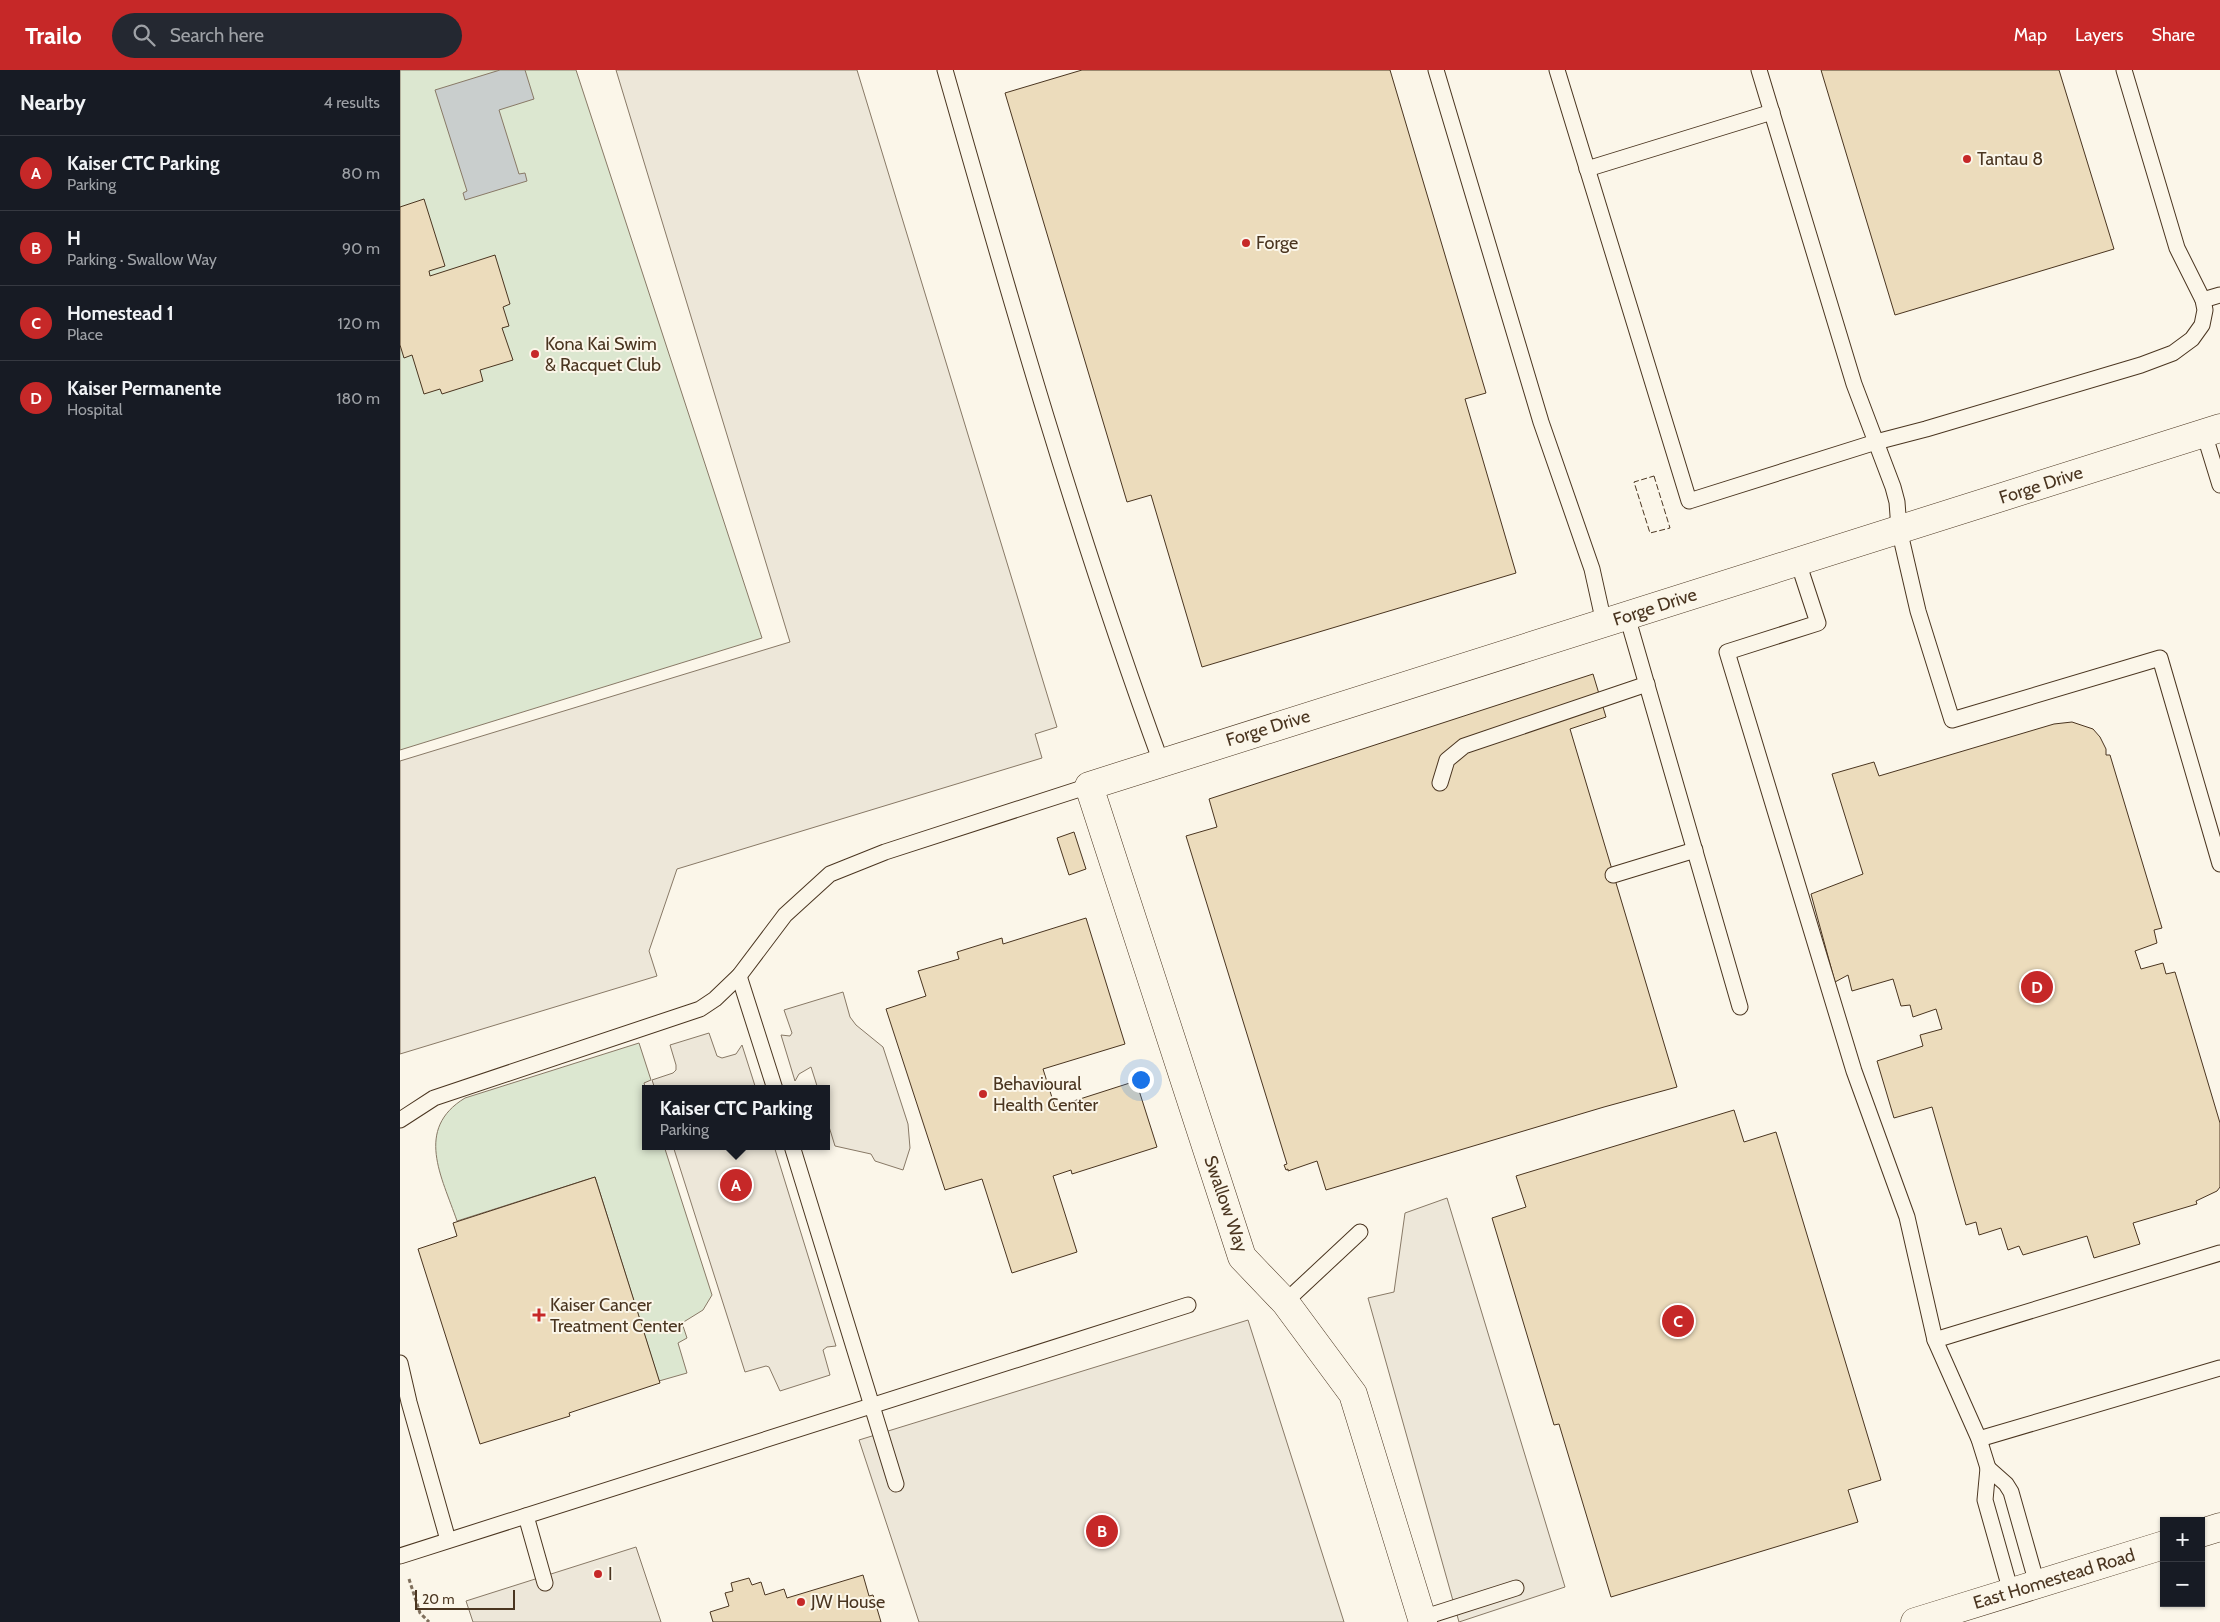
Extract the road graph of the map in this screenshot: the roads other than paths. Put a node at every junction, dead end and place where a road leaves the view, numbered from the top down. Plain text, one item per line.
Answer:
1 (945, 70) edge
2 (1436, 70) edge
3 (1557, 70) edge
4 (1760, 70) edge
5 (2124, 70) edge
6 (1772, 112) junction
7 (1587, 169) junction
8 (2220, 295) edge
9 (2203, 300) junction
10 (2212, 430) edge
11 (1876, 442) junction
12 (2220, 485) edge
13 (1899, 529) junction
14 (1798, 562) junction
15 (1615, 619) junction
16 (1647, 684) junction
17 (1161, 762) junction
18 (1440, 783) dead end
19 (1089, 786) junction
20 (1695, 850) junction
21 (2220, 864) edge
22 (1613, 875) dead end
23 (739, 976) junction
24 (1740, 1008) dead end
25 (774, 1085) edge
26 (400, 1120) edge
27 (793, 1150) edge
28 (1360, 1232) dead end
29 (2220, 1253) edge
30 (1285, 1302) junction
31 (1188, 1305) dead end
32 (1936, 1340) junction
33 (400, 1363) edge
34 (2220, 1368) edge
35 (872, 1406) junction
36 (1980, 1439) junction
37 (1988, 1468) junction
38 (896, 1484) dead end
39 (526, 1516) junction
40 (2220, 1527) edge
41 (2205, 1532) edge
42 (448, 1540) junction
43 (2160, 1546) edge
44 (400, 1556) edge
45 (545, 1583) dead end
46 (2037, 1584) junction
47 (1516, 1588) dead end
48 (2011, 1592) junction
49 (1423, 1620) edge
50 (1915, 1622) edge

1 - 17 lane
2 - 15 lane
3 - 7 lane
4 - 6 lane
5 - 9 lane
6 - 7 lane
6 - 11 lane
7 - 11 lane
8 - 9 lane
9 - 11 lane
10 - 12 lane
10 - 13 street, Forge Drive
11 - 13 lane
13 - 14 street, Forge Drive
13 - 21 lane
14 - 15 street, Forge Drive
14 - 32 lane
15 - 16 lane
15 - 17 street, Forge Drive
16 - 18 lane
16 - 20 lane
17 - 19 street, Forge Drive
19 - 23 lane
19 - 30 street, Swallow Way
20 - 22 lane
20 - 24 lane
23 - 25 lane
23 - 26 lane
27 - 35 lane
28 - 30 lane
29 - 32 lane
30 - 49 street, Swallow Way
31 - 35 lane
32 - 36 lane
33 - 42 lane
34 - 36 lane
35 - 38 lane
35 - 39 lane
36 - 37 lane
37 - 46 lane
37 - 48 lane
39 - 42 lane
39 - 45 lane
40 - 41 street
42 - 44 lane
43 - 46 street, East Homestead Road
46 - 48 street, East Homestead Road
47 - 49 lane
48 - 50 street, East Homestead Road

